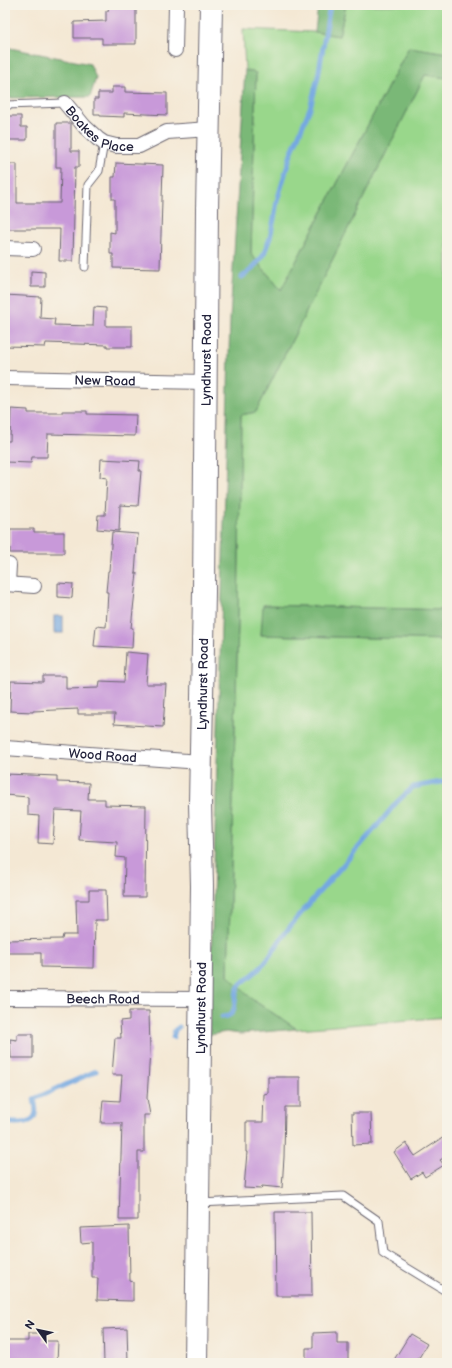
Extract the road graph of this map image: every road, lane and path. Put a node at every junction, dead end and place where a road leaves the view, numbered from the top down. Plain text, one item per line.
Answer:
1 (176, 5) edge
2 (211, 5) edge
3 (175, 50) dead end
4 (65, 103) joint
5 (5, 105) edge
6 (209, 129) junction
7 (104, 143) junction
8 (5, 248) edge
9 (33, 249) dead end
10 (85, 267) dead end
11 (5, 378) edge
12 (205, 382) junction
13 (9, 565) dead end
14 (7, 584) edge
15 (34, 586) dead end
16 (5, 748) edge
17 (201, 762) junction
18 (5, 998) edge
19 (201, 999) junction
20 (198, 1204) junction
21 (447, 1292) edge
22 (196, 1363) edge

1 - 3 street
2 - 6 main road, Lyndhurst Road
4 - 5 lane
4 - 7 street, Boakes Place
6 - 7 street, Boakes Place
6 - 12 main road, Lyndhurst Road
7 - 10 lane
8 - 9 street
11 - 12 street, New Road
12 - 17 main road, Lyndhurst Road
13 - 14 street
14 - 15 street
16 - 17 street, Wood Road
17 - 19 main road, Lyndhurst Road
18 - 19 street, Beech Road
19 - 20 main road, Lyndhurst Road
20 - 21 lane
20 - 22 main road, Lyndhurst Road

